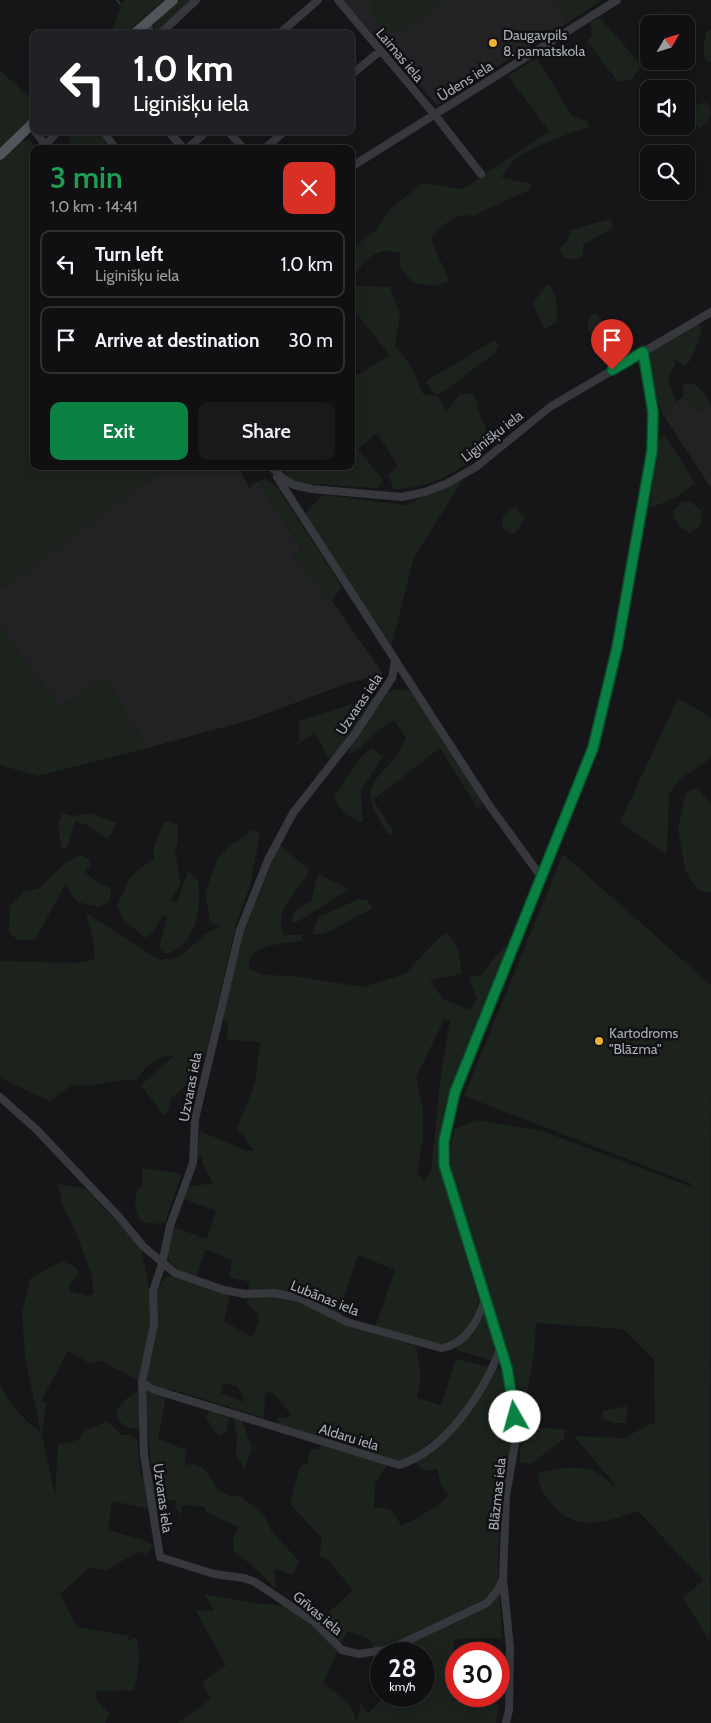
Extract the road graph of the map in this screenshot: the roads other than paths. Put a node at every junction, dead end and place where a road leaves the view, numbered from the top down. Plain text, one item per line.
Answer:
1 (173, 0) edge
2 (196, 0) edge
3 (318, 0) edge
4 (338, 0) edge
5 (617, 0) edge
6 (147, 22) junction
7 (138, 30) edge
8 (150, 30) edge
9 (164, 30) edge
10 (284, 30) edge
11 (380, 52) junction
12 (355, 73) edge
13 (435, 115) junction
14 (30, 130) edge
15 (172, 135) edge
16 (202, 135) edge
17 (232, 135) edge
18 (280, 135) edge
19 (182, 145) edge
20 (191, 145) edge
21 (240, 145) edge
22 (269, 145) edge
23 (0, 155) edge
24 (355, 165) edge
25 (481, 174) dead end
26 (711, 312) edge
27 (643, 352) junction
28 (272, 470) edge
29 (274, 470) edge
30 (395, 661) junction
31 (542, 878) junction
32 (0, 1098) edge
33 (162, 1264) junction
34 (486, 1298) junction
35 (500, 1348) junction
36 (142, 1382) junction
37 (160, 1556) joint
38 (503, 1579) junction
39 (506, 1723) edge

1 - 6 main road
2 - 9 street
3 - 10 street
4 - 11 street, Laimas iela
5 - 13 street, Ūdens iela
6 - 7 main road
6 - 8 street
11 - 12 street
11 - 13 street, Laimas iela
13 - 24 street, Ūdens iela
13 - 25 street, Laimas iela
14 - 23 main road
15 - 19 street
16 - 20 street
17 - 21 street
18 - 22 street
26 - 27 street, Liginišķu iela
27 - 29 street, Liginišķu iela
27 - 31 street, Blāzmas iela
28 - 30 street
30 - 31 street
30 - 33 street, Uzvaras iela
31 - 34 street, Blāzmas iela
32 - 33 street, Lubānas iela
33 - 34 street, Lubānas iela
33 - 36 street, Uzvaras iela
34 - 35 street, Blāzmas iela
35 - 36 street, Aldaru iela
35 - 38 street, Blāzmas iela
36 - 37 street, Uzvaras iela
37 - 38 street, Grīvas iela
38 - 39 street, Blāzmas iela

